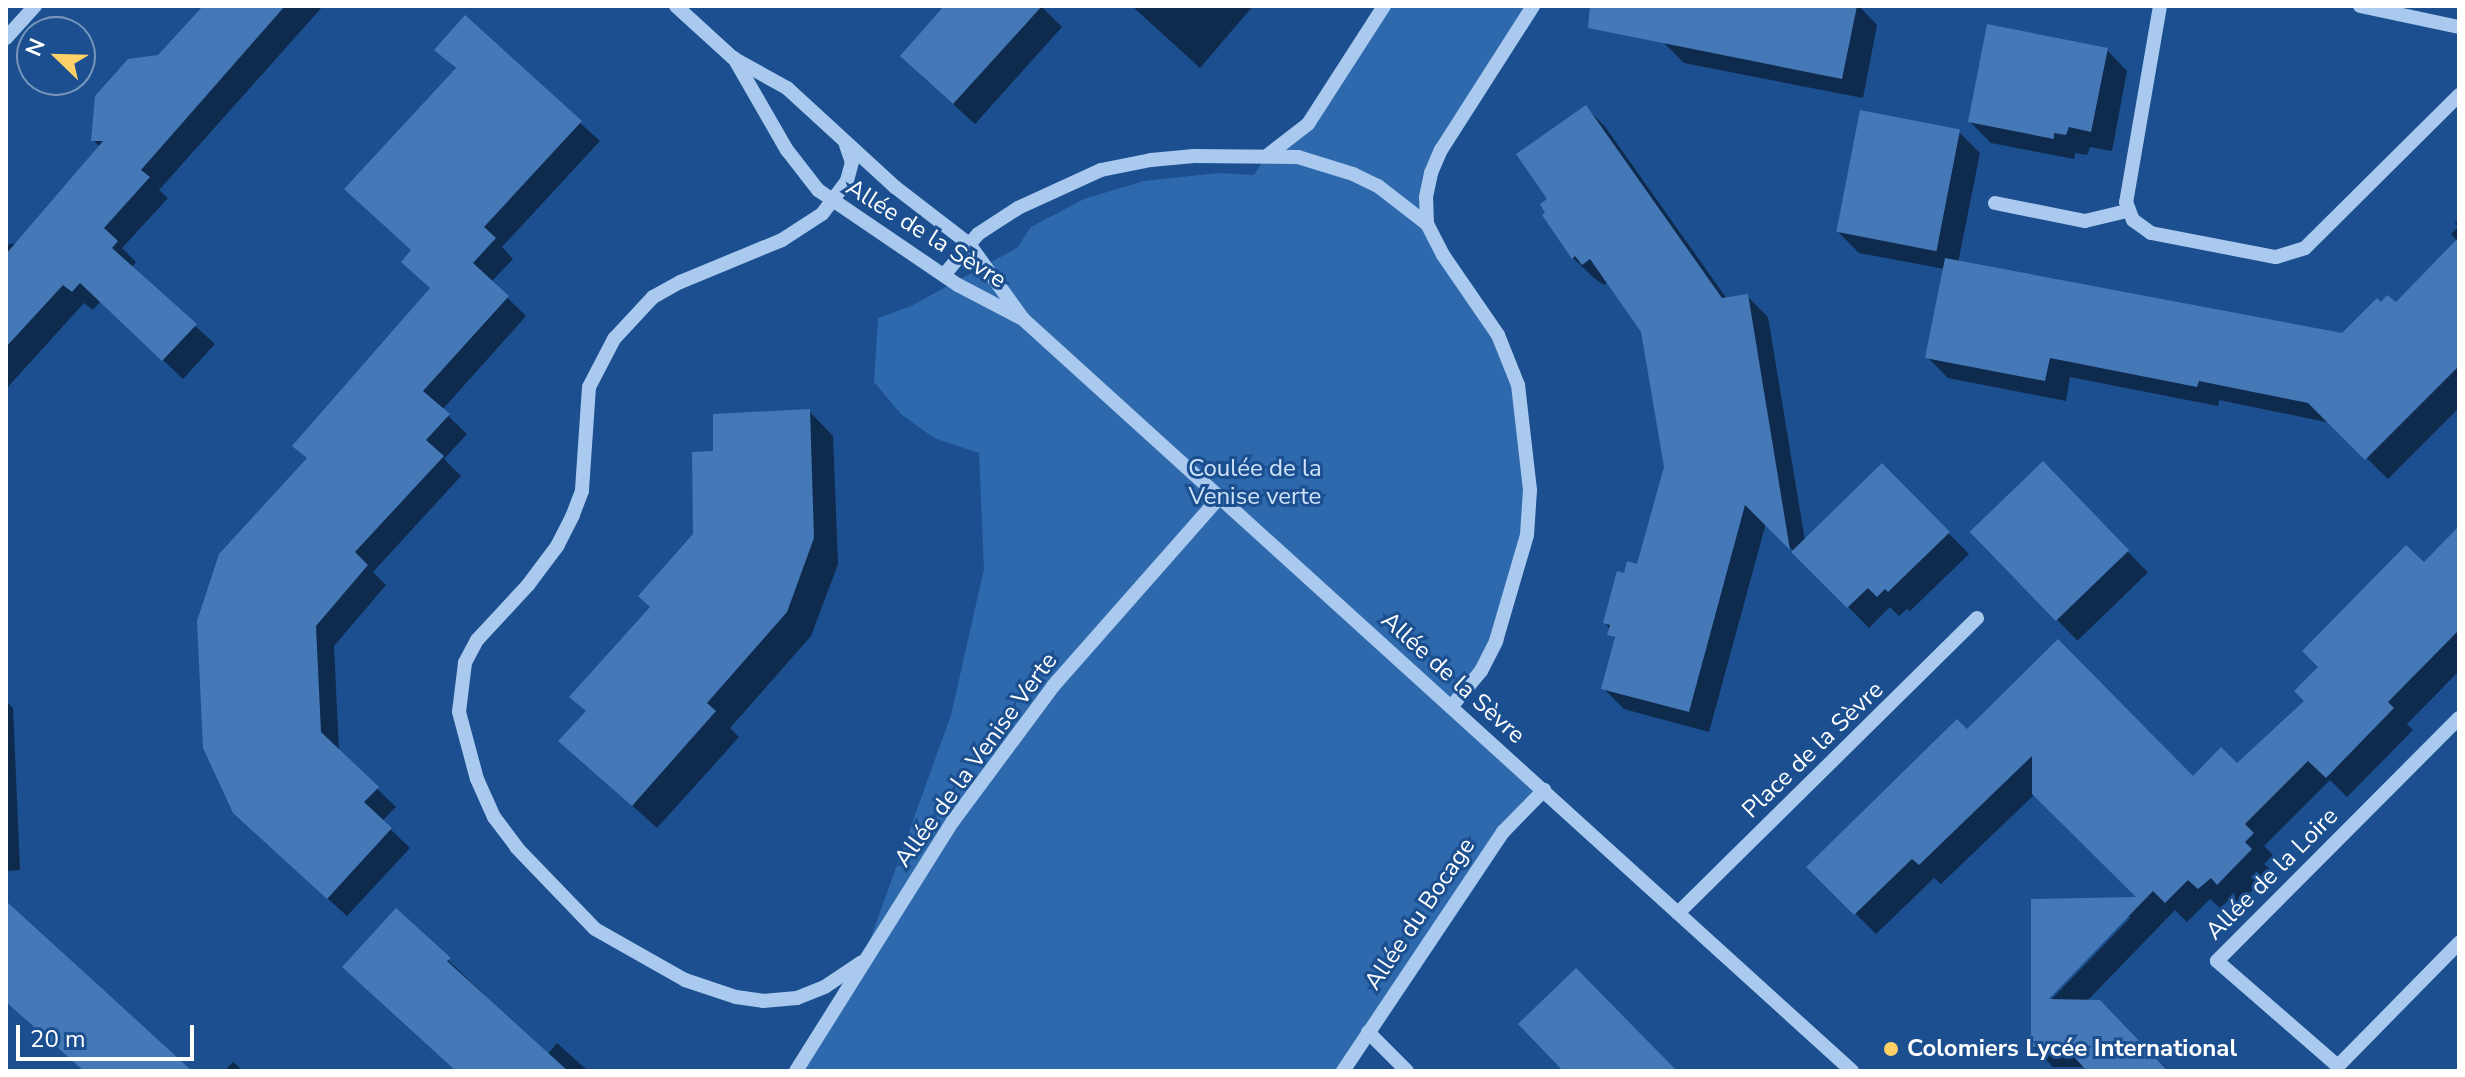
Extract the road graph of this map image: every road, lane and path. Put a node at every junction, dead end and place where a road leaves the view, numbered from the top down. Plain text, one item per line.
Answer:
1 (35, 6) edge
2 (676, 6) edge
3 (1384, 6) edge
4 (1533, 6) edge
5 (2160, 6) edge
6 (2360, 6) edge
7 (2459, 27) edge
8 (6, 38) edge
9 (733, 58) junction
10 (2459, 95) edge
11 (844, 139) junction
12 (1266, 156) junction
13 (832, 201) junction
14 (1995, 203) dead end
15 (2127, 211) junction
16 (1427, 224) junction
17 (969, 244) junction
18 (944, 275) junction
19 (1023, 319) junction
20 (1220, 497) junction
21 (1977, 618) dead end
22 (1451, 707) junction
23 (2459, 718) edge
24 (1544, 790) junction
25 (1678, 913) junction
26 (2459, 943) edge
27 (862, 962) junction
28 (1368, 1032) junction
29 (796, 1071) edge
30 (1343, 1071) edge
31 (1407, 1071) edge
32 (1852, 1071) edge

1 - 8 street
2 - 9 street, Allée de la Sèvre
3 - 12 street
4 - 16 street
5 - 15 street
6 - 7 street
9 - 11 street, Allée de la Sèvre
9 - 13 street, Allée de la Sèvre
10 - 15 street
11 - 13 street
11 - 17 street, Allée de la Sèvre
12 - 16 street
12 - 17 street
13 - 18 street, Allée de la Sèvre
13 - 27 street
14 - 15 street
16 - 22 street
17 - 18 street
17 - 19 street, Allée de la Sèvre
18 - 19 street, Allée de la Sèvre
19 - 20 street, Allée de la Sèvre
20 - 22 street, Allée de la Sèvre
20 - 27 street, Allée de la Venise Verte
21 - 25 street, Place de la Sèvre
22 - 24 street, Allée de la Sèvre
23 - 26 street, Allée de la Loire
24 - 25 street, Allée de la Sèvre
24 - 28 street, Allée du Bocage
25 - 32 street, Allée de la Sèvre
27 - 29 street, Allée de la Venise Verte
28 - 30 street, Allée du Bocage
28 - 31 street

